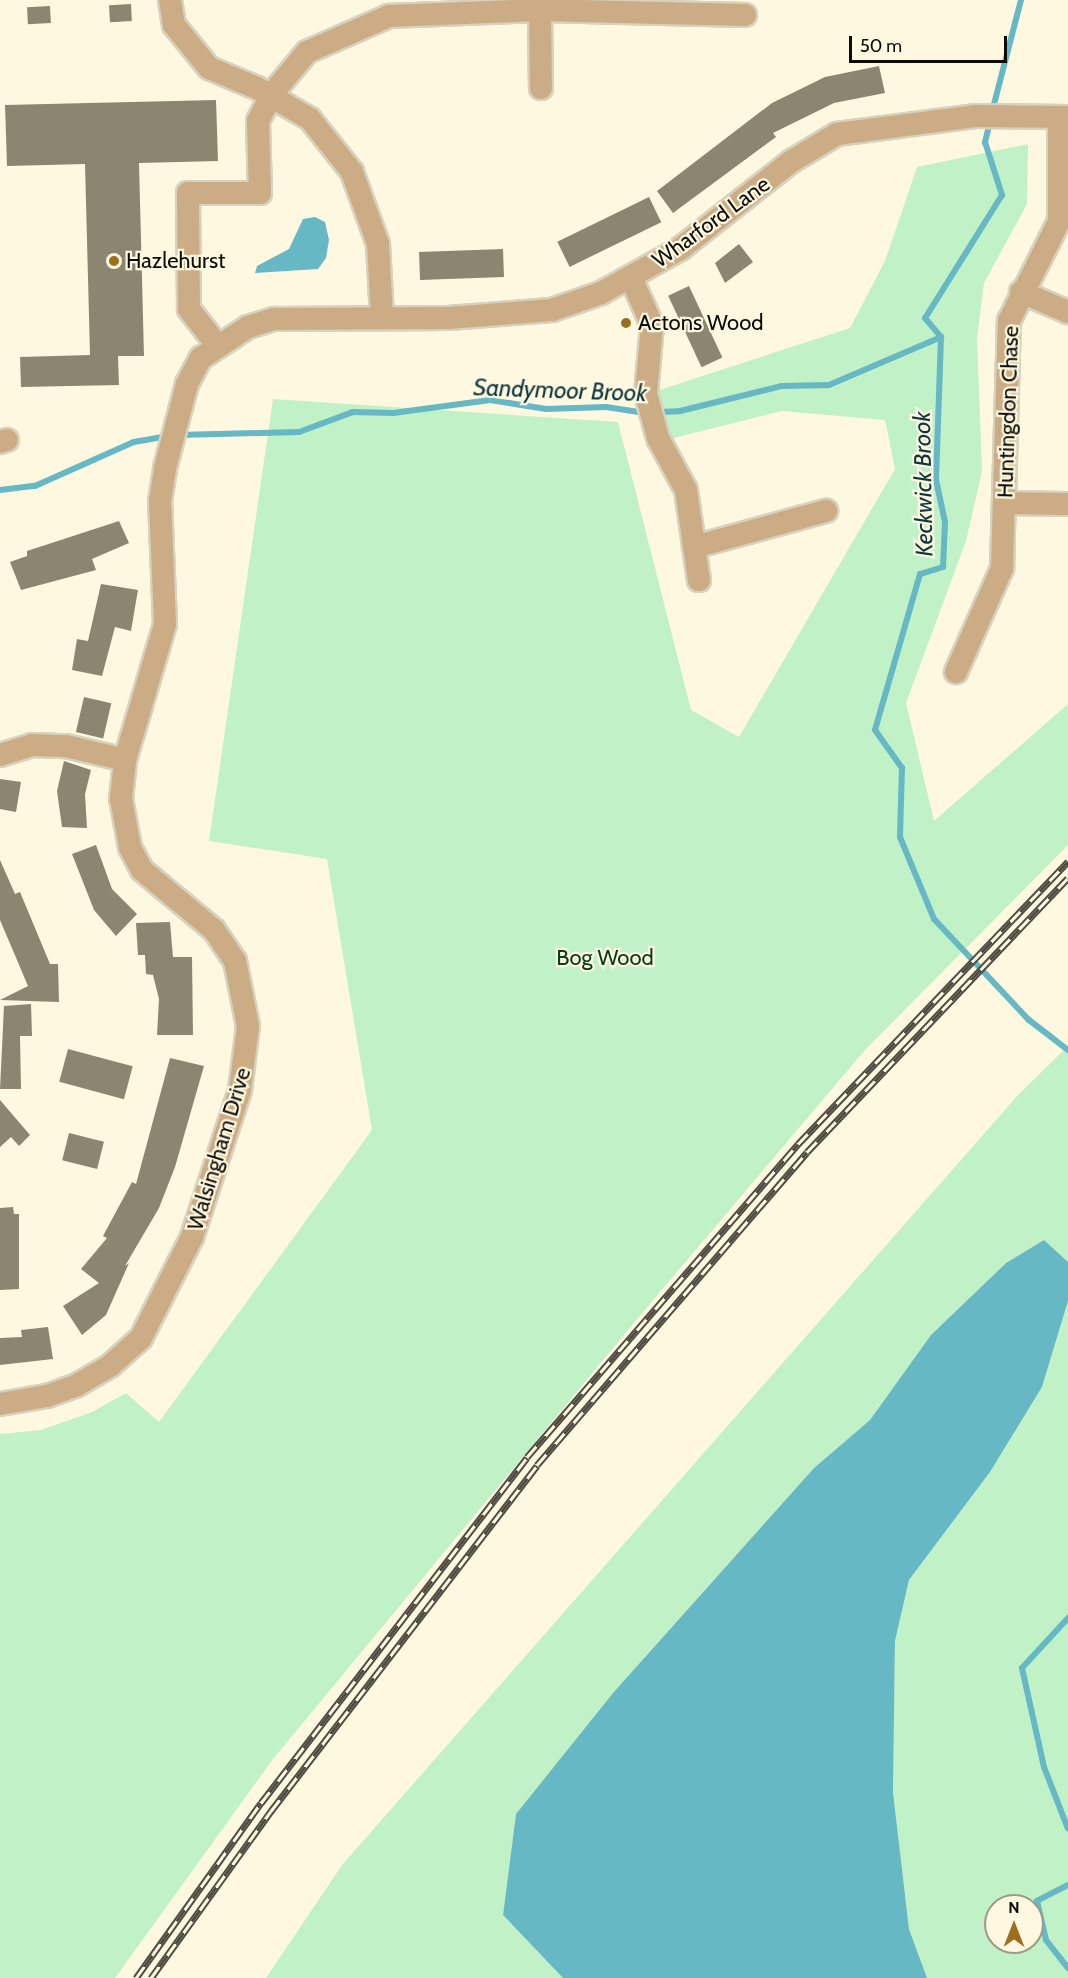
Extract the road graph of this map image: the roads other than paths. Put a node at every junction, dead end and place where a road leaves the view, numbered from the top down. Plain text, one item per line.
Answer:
1 (170, 0) edge
2 (540, 10) junction
3 (745, 15) dead end
4 (541, 88) dead end
5 (272, 95) junction
6 (1064, 117) edge
7 (631, 278) junction
8 (1021, 292) junction
9 (1068, 312) edge
10 (382, 318) junction
11 (217, 345) junction
12 (179, 410) joint
13 (1004, 503) junction
14 (1068, 504) edge
15 (826, 511) dead end
16 (693, 547) junction
17 (699, 580) dead end
18 (956, 672) dead end
19 (0, 755) edge
20 (125, 760) junction
21 (0, 1404) edge

1 - 5 street
2 - 3 street
2 - 4 street
2 - 5 street
5 - 10 street
5 - 11 street
6 - 7 street, Wharford Lane
6 - 8 street, Huntingdon Chase
7 - 10 street, Wharford Lane
7 - 16 street
8 - 9 street
8 - 13 street, Huntingdon Chase
10 - 11 street, Wharford Lane
11 - 12 street, Wharford Lane
12 - 20 street, Walsingham Drive
13 - 14 street
13 - 18 street, Huntingdon Chase
15 - 16 street
16 - 17 street
19 - 20 street
20 - 21 street, Walsingham Drive

